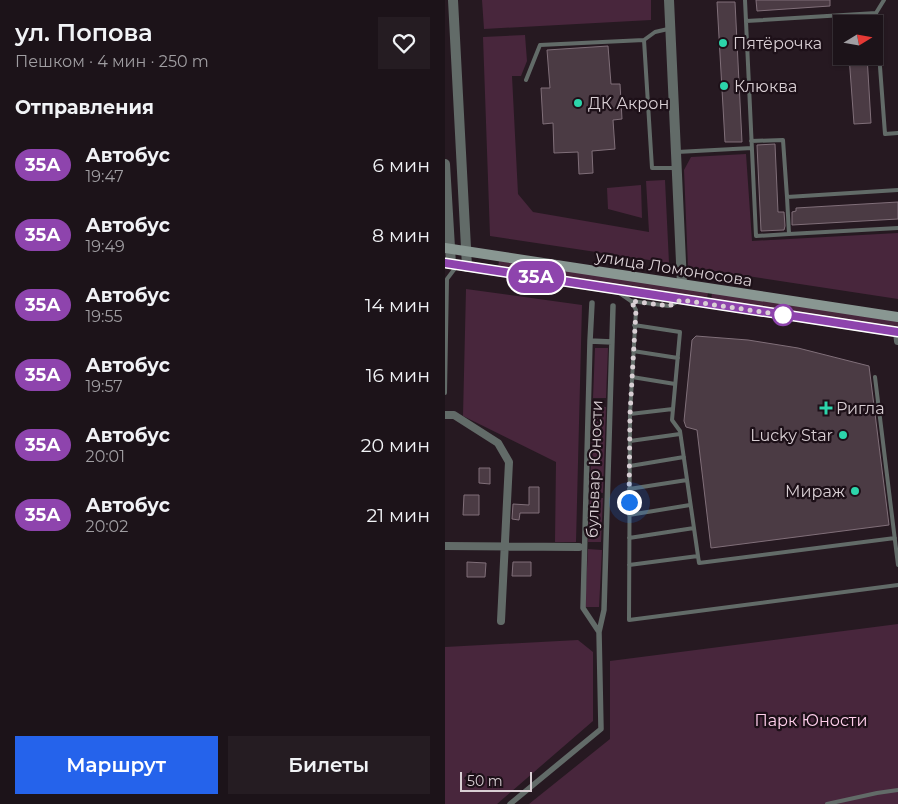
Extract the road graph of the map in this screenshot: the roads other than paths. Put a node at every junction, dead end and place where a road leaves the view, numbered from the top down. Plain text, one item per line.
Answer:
1 (453, 0) edge
2 (669, 0) edge
3 (745, 0) edge
4 (884, 0) edge
5 (876, 13) junction
6 (746, 21) junction
7 (670, 29) junction
8 (644, 40) junction
9 (526, 80) dead end
10 (898, 133) edge
11 (751, 141) junction
12 (752, 148) junction
13 (676, 152) junction
14 (445, 164) edge
15 (677, 168) junction
16 (898, 190) edge
17 (787, 197) junction
18 (898, 228) edge
19 (789, 234) junction
20 (447, 248) edge
21 (466, 251) junction
22 (455, 265) edge
23 (446, 279) edge
24 (682, 284) junction
25 (617, 290) junction
26 (681, 300) junction
27 (631, 301) junction
28 (591, 303) dead end
29 (613, 306) dead end
30 (898, 317) edge
31 (634, 325) junction
32 (898, 335) edge
33 (591, 341) junction
34 (612, 342) junction
35 (633, 351) junction
36 (678, 358) junction
37 (631, 376) junction
38 (875, 377) dead end
39 (675, 384) junction
40 (445, 393) edge
41 (673, 409) junction
42 (630, 414) junction
43 (445, 415) edge
44 (681, 434) junction
45 (630, 441) junction
46 (684, 457) junction
47 (630, 466) junction
48 (687, 480) junction
49 (629, 489) junction
50 (691, 506) junction
51 (629, 515) junction
52 (694, 528) junction
53 (629, 538) junction
54 (895, 538) junction
55 (445, 546) edge
56 (505, 546) junction
57 (579, 547) dead end
58 (698, 556) junction
59 (629, 565) junction
60 (898, 565) edge
61 (898, 585) edge
62 (501, 621) dead end
63 (599, 632) junction
64 (898, 790) edge
65 (510, 804) edge
66 (827, 804) edge

1 - 21 street
2 - 7 street
3 - 6 lane
4 - 5 lane
5 - 6 lane
5 - 10 lane
6 - 11 lane
7 - 8 lane
7 - 13 street
8 - 9 lane
8 - 15 lane
11 - 12 lane
11 - 17 lane
12 - 13 lane
12 - 19 lane
13 - 15 street
14 - 20 street
15 - 24 street
16 - 17 lane
17 - 19 lane
18 - 19 lane
20 - 21 main road, улица Ломоносова
20 - 22 street
21 - 22 street
21 - 24 main road, улица Ломоносова
22 - 23 lane
22 - 25 main road, улица Ломоносова
23 - 40 lane
24 - 30 main road, улица Ломоносова
25 - 26 main road, улица Ломоносова
25 - 27 lane
26 - 27 lane
26 - 32 main road, улица Ломоносова
27 - 31 lane
28 - 33 street
29 - 34 street, бульвар Юности
31 - 35 lane
31 - 36 lane
33 - 34 street
33 - 63 street
34 - 63 street, бульвар Юности
35 - 36 lane
35 - 37 lane
36 - 39 lane
37 - 39 lane
37 - 42 lane
38 - 54 lane
39 - 41 lane
41 - 42 lane
41 - 44 lane
42 - 45 lane
43 - 56 street
44 - 45 lane
44 - 46 lane
45 - 47 lane
46 - 47 lane
46 - 48 lane
47 - 49 lane
48 - 49 lane
48 - 50 lane
49 - 51 lane
50 - 51 lane
50 - 52 lane
51 - 53 lane
52 - 53 lane
52 - 58 lane
53 - 59 lane
54 - 58 lane
54 - 60 lane
55 - 56 street
56 - 57 street
56 - 62 street
58 - 59 lane
59 - 61 lane
63 - 65 street, бульвар Юности
64 - 66 lane

